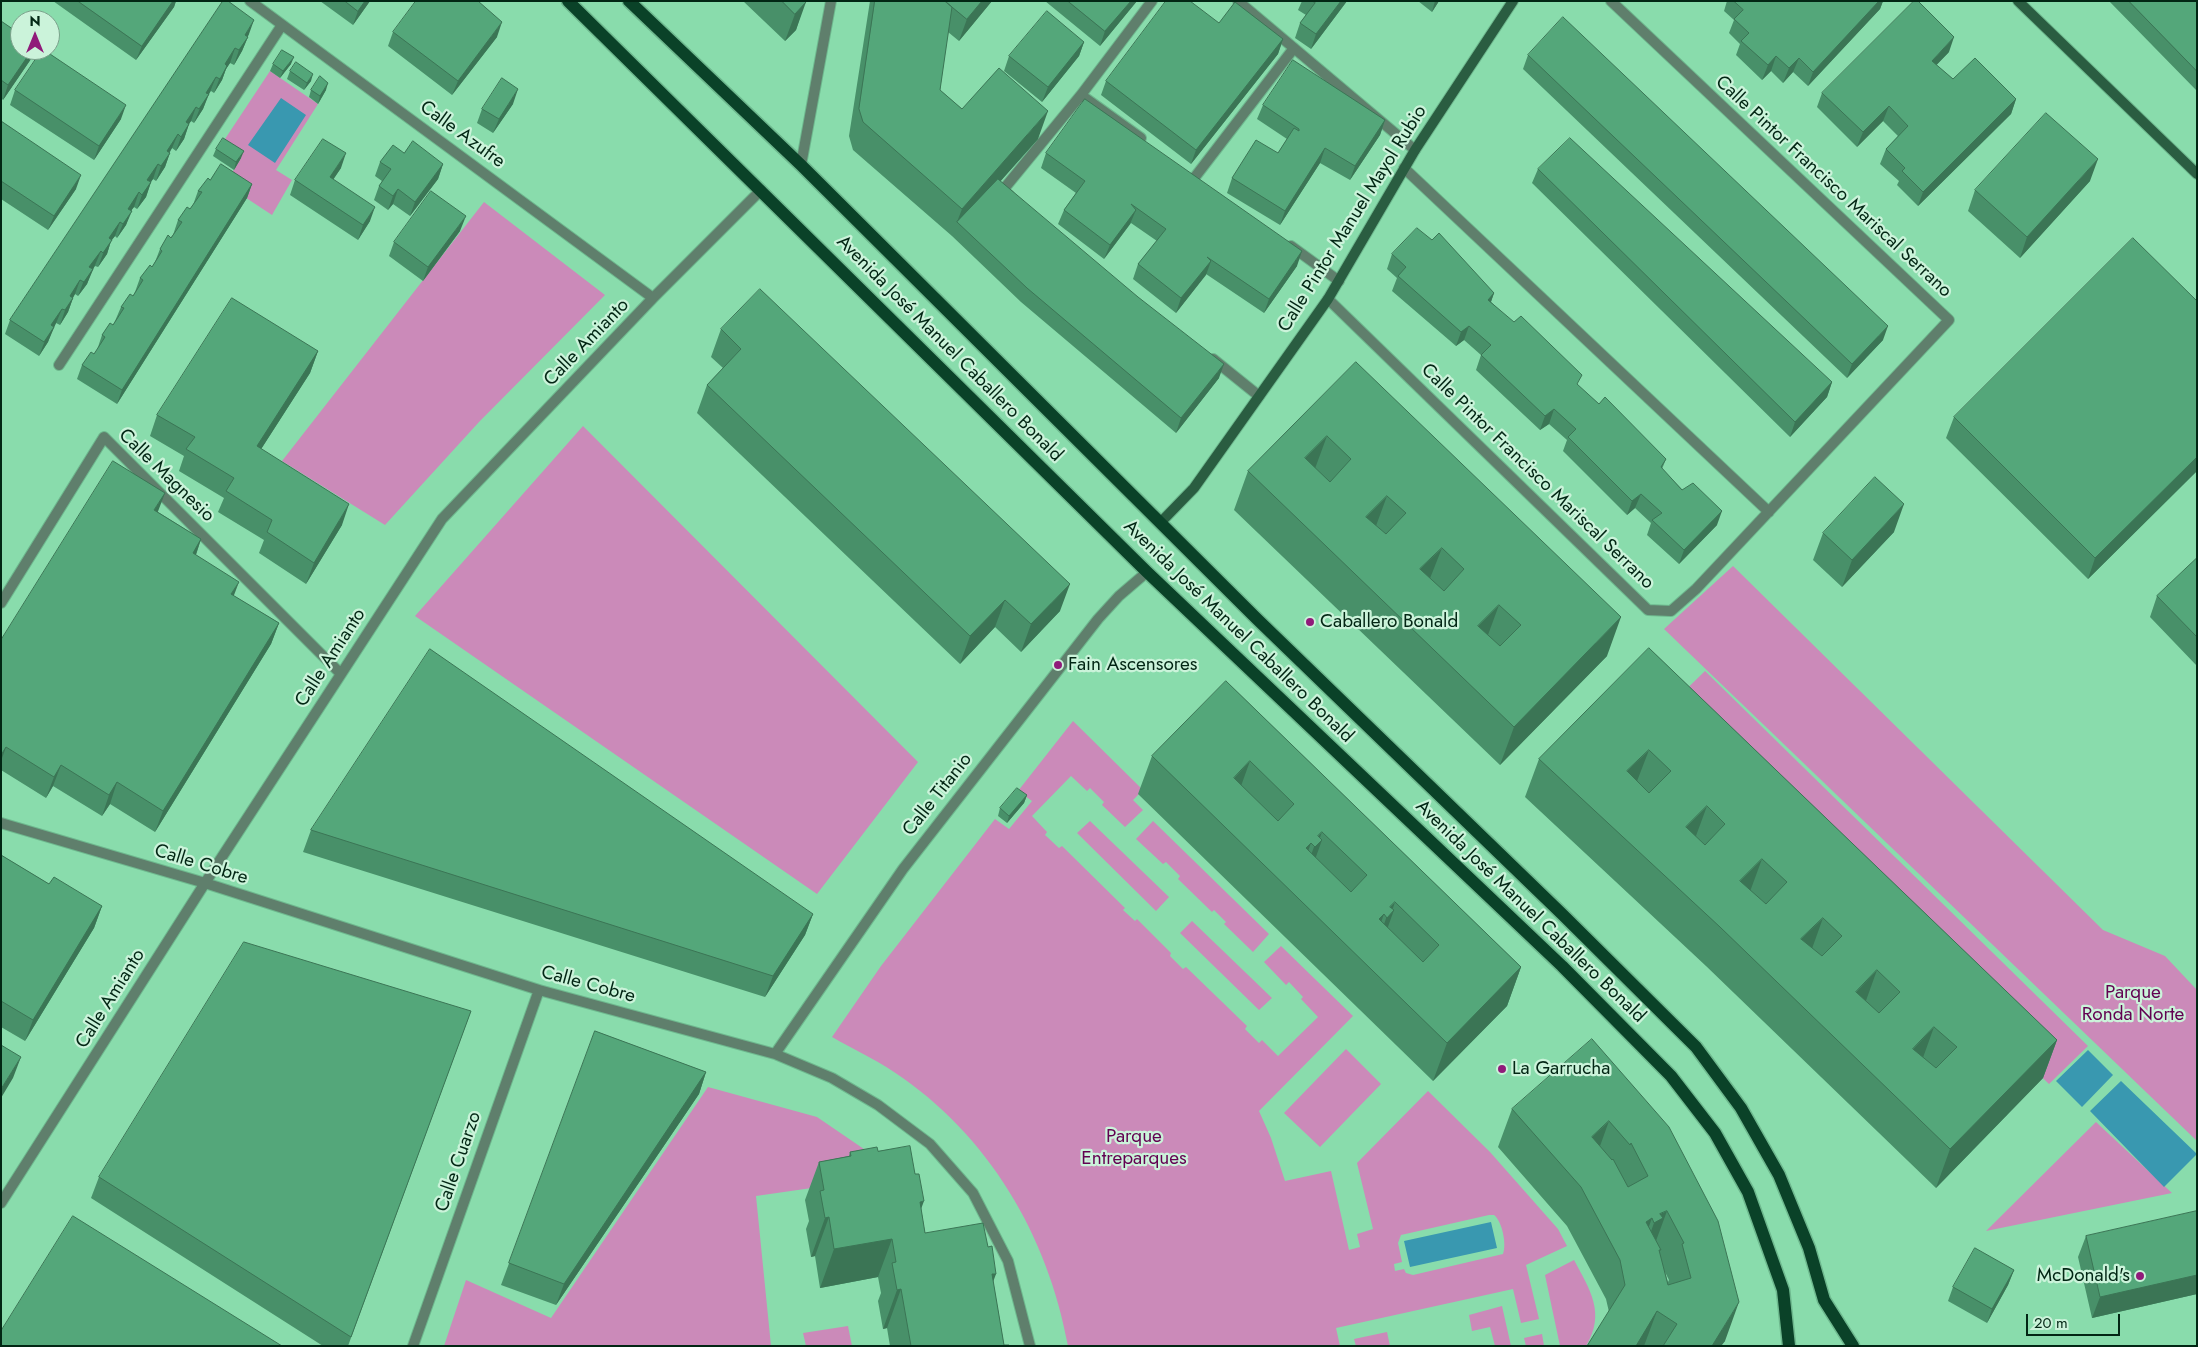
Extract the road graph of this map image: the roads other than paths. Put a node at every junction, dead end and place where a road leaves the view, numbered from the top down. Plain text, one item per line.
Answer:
1 (250, 1) edge
2 (568, 1) edge
3 (630, 1) edge
4 (831, 1) edge
5 (1152, 1) edge
6 (1513, 1) edge
7 (1611, 1) edge
8 (2018, 1) edge
9 (1241, 2) edge
10 (282, 25) junction
11 (1294, 48) junction
12 (1081, 95) junction
13 (1150, 144) edge
14 (1415, 150) junction
15 (800, 165) junction
16 (1404, 168) junction
17 (2197, 174) edge
18 (1195, 177) edge
19 (761, 190) junction
20 (1019, 202) edge
21 (1283, 240) edge
22 (1339, 281) junction
23 (654, 298) junction
24 (1328, 299) junction
25 (1205, 352) edge
26 (59, 365) dead end
27 (1259, 396) junction
28 (1769, 512) junction
29 (1160, 522) junction
30 (1147, 572) junction
31 (1, 603) edge
32 (341, 674) junction
33 (1, 823) edge
34 (205, 883) junction
35 (539, 990) junction
36 (775, 1054) junction
37 (1, 1203) edge
38 (413, 1346) edge
39 (1030, 1346) edge
40 (1789, 1346) edge
41 (1853, 1346) edge

1 - 10 street, Calle Azufre
2 - 19 main road, Avenida José Manuel Caballero Bonald
3 - 15 main road, Avenida José Manuel Caballero Bonald
4 - 15 street
5 - 12 street
6 - 14 street, Calle Pintor Manuel Mayol Rubio
7 - 28 street, Calle Pintor Francisco Mariscal Serrano
8 - 17 street
9 - 11 street
10 - 23 street, Calle Azufre
10 - 26 street
11 - 14 street
11 - 18 street
12 - 13 street
12 - 20 street
14 - 16 street, Calle Pintor Manuel Mayol Rubio
15 - 29 main road, Avenida José Manuel Caballero Bonald
16 - 22 street, Calle Pintor Manuel Mayol Rubio
16 - 28 street
19 - 23 street, Calle Amianto
19 - 30 main road, Avenida José Manuel Caballero Bonald
21 - 22 street
22 - 24 street, Calle Pintor Manuel Mayol Rubio
23 - 32 street, Calle Amianto
24 - 27 street, Calle Pintor Manuel Mayol Rubio
24 - 28 street, Calle Pintor Francisco Mariscal Serrano
25 - 27 street
27 - 29 street, Calle Pintor Manuel Mayol Rubio
29 - 41 main road, Avenida José Manuel Caballero Bonald
30 - 36 street, Calle Titanio
30 - 40 main road, Avenida José Manuel Caballero Bonald
31 - 32 street, Calle Magnesio
32 - 34 street, Calle Amianto
33 - 34 street, Calle Cobre
34 - 35 street, Calle Cobre
34 - 37 street, Calle Amianto
35 - 36 street, Calle Cobre
35 - 38 street, Calle Cuarzo
36 - 39 street, Calle Cobre

